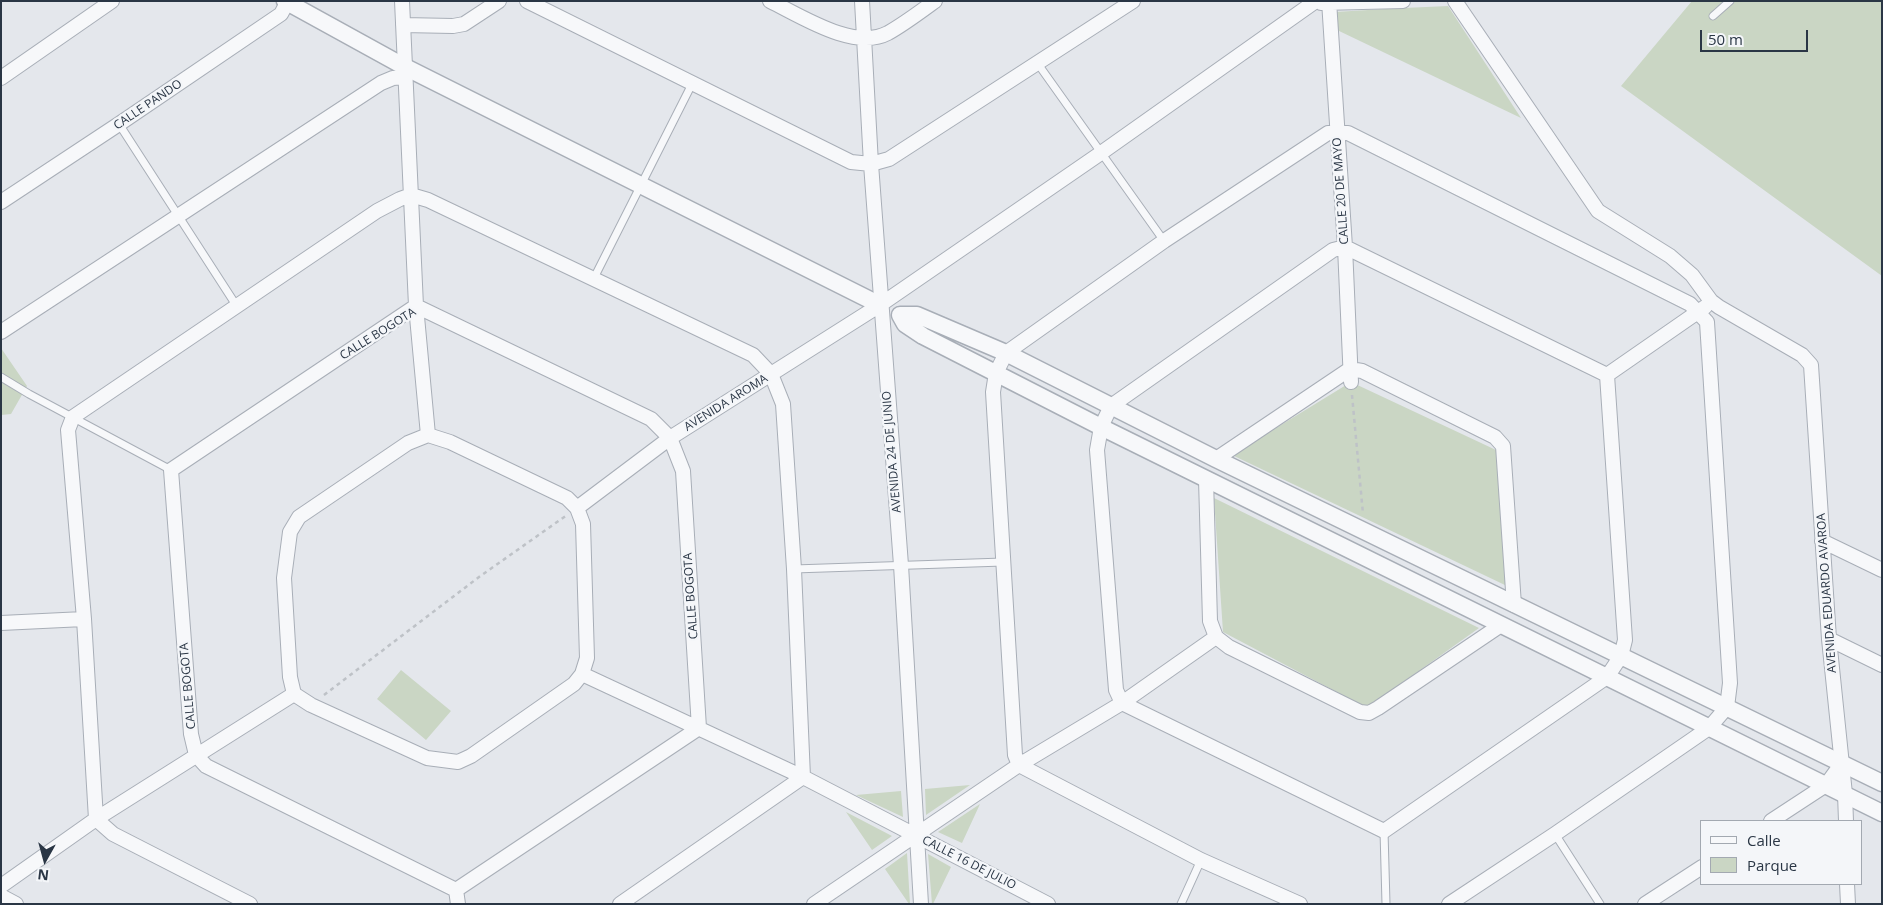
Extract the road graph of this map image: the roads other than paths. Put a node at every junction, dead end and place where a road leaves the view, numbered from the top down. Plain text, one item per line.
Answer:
1 (112, 1) edge
2 (402, 1) edge
3 (499, 1) edge
4 (527, 1) edge
5 (770, 1) edge
6 (862, 1) edge
7 (936, 1) edge
8 (1133, 1) edge
9 (1403, 1) edge
10 (1455, 1) edge
11 (1730, 1) edge
12 (287, 2) edge
13 (1312, 2) edge
14 (1329, 2) edge
15 (1713, 16) dead end
16 (403, 25) junction
17 (865, 40) junction
18 (1038, 64) junction
19 (405, 72) junction
20 (1, 78) edge
21 (692, 84) junction
22 (119, 124) junction
23 (1337, 133) junction
24 (1101, 153) junction
25 (871, 164) junction
26 (640, 185) junction
27 (411, 195) junction
28 (1, 202) edge
29 (178, 216) junction
30 (1164, 241) junction
31 (1345, 246) junction
32 (594, 278) junction
33 (1711, 301) junction
34 (236, 305) junction
35 (880, 305) junction
36 (416, 306) junction
37 (1699, 312) junction
38 (900, 315) junction
39 (1, 332) edge
40 (1006, 353) junction
41 (996, 372) junction
42 (771, 374) junction
43 (1351, 375) junction
44 (1608, 375) junction
45 (1, 377) edge
46 (1111, 406) junction
47 (72, 417) junction
48 (1101, 426) junction
49 (428, 435) junction
50 (670, 438) junction
51 (1216, 459) junction
52 (171, 470) junction
53 (1206, 479) junction
54 (577, 508) junction
55 (1822, 541) junction
56 (1003, 562) junction
57 (901, 565) junction
58 (794, 569) junction
59 (1882, 570) edge
60 (1514, 605) junction
61 (84, 619) junction
62 (1, 623) edge
63 (1501, 625) junction
64 (1216, 637) junction
65 (1829, 639) junction
66 (1621, 656) junction
67 (1882, 665) edge
68 (582, 674) junction
69 (1606, 677) junction
70 (294, 694) junction
71 (1122, 703) junction
72 (1727, 707) junction
73 (699, 728) junction
74 (1709, 728) junction
75 (196, 755) junction
76 (1842, 763) junction
77 (1019, 765) junction
78 (803, 777) junction
79 (1882, 783) edge
80 (1826, 786) junction
81 (1845, 794) junction
82 (1882, 813) edge
83 (96, 819) junction
84 (1773, 820) edge
85 (1846, 820) edge
86 (1384, 831) junction
87 (1555, 834) junction
88 (916, 836) junction
89 (1201, 860) junction
90 (1700, 868) edge
91 (1847, 885) edge
92 (457, 897) edge
93 (5, 898) edge
94 (636, 900) edge
95 (250, 904) edge
96 (620, 904) edge
97 (814, 904) edge
98 (921, 904) edge
99 (1048, 904) edge
100 (1181, 904) edge
101 (1300, 904) edge
102 (1386, 904) edge
103 (1449, 904) edge
104 (1600, 904) edge
105 (1645, 904) edge
106 (1848, 904) edge

1 - 20 street
2 - 16 street
3 - 16 street
4 - 21 street
5 - 17 street
6 - 17 street, AVENIDA 24 DE JUNIO
7 - 17 street
8 - 18 street
9 - 14 street
10 - 33 street
11 - 15 lane
12 - 19 street
12 - 22 street, CALLE PANDO
13 - 14 street
13 - 24 street, AVENIDA AROMA
14 - 23 street, CALLE 20 DE MAYO
16 - 19 street
17 - 25 street, AVENIDA 24 DE JUNIO
18 - 24 lane
18 - 25 street
19 - 26 street
19 - 27 street
19 - 29 street
21 - 25 street
21 - 26 lane
22 - 28 street, CALLE PANDO
22 - 29 lane
23 - 30 street
23 - 31 street, CALLE 20 DE MAYO
23 - 37 street
24 - 30 lane
24 - 35 street, AVENIDA AROMA
25 - 35 street, AVENIDA 24 DE JUNIO
26 - 32 lane
26 - 35 street
27 - 32 street
27 - 34 street
27 - 36 street
29 - 34 lane
29 - 39 street
30 - 40 street
31 - 43 street, CALLE 20 DE MAYO
31 - 44 street
31 - 46 street
32 - 42 street
33 - 37 street
33 - 55 street, AVENIDA EDUARDO AVAROA
34 - 47 street
35 - 38 street
35 - 42 street, AVENIDA AROMA
35 - 57 street, AVENIDA 24 DE JUNIO
36 - 49 street
36 - 50 street, CALLE BOGOTA
36 - 52 street, CALLE BOGOTA
37 - 44 street
37 - 72 street
38 - 40 street
38 - 41 street
40 - 41 street
40 - 46 street
41 - 48 street
41 - 56 street
42 - 50 street, AVENIDA AROMA
42 - 58 street
43 - 51 street
43 - 60 street
44 - 66 street
45 - 47 lane
46 - 48 street
46 - 51 street
47 - 52 lane
47 - 61 street
48 - 53 street
48 - 71 street
49 - 54 street
49 - 70 street
50 - 54 street, AVENIDA AROMA
50 - 73 street, CALLE BOGOTA
51 - 60 street
52 - 75 street, CALLE BOGOTA
53 - 63 street
53 - 64 street
54 - 68 street
55 - 59 street
55 - 65 street, AVENIDA EDUARDO AVAROA
56 - 57 lane
56 - 77 street
57 - 58 lane
57 - 88 street, AVENIDA 24 DE JUNIO
58 - 78 street
60 - 66 street
61 - 62 street
61 - 83 street
63 - 64 street
63 - 69 street
64 - 71 street
65 - 67 street
65 - 76 street, AVENIDA EDUARDO AVAROA
66 - 69 street
66 - 72 street
68 - 70 street
68 - 73 street, CALLE 16 DE JULIO
69 - 74 street
69 - 86 street
70 - 75 street
71 - 77 street
71 - 86 street
72 - 74 street
72 - 76 street
73 - 78 street, CALLE 16 DE JULIO
73 - 92 street
74 - 80 street
74 - 87 street
75 - 83 street
75 - 92 street
76 - 79 street
76 - 80 street
76 - 81 street, AVENIDA EDUARDO AVAROA
77 - 88 street
77 - 89 street
78 - 88 street, CALLE 16 DE JULIO
78 - 94 street
80 - 81 street
80 - 84 street
81 - 82 street
81 - 85 street, AVENIDA EDUARDO AVAROA
83 - 93 street
83 - 95 street
86 - 102 lane
87 - 103 street
87 - 104 lane
88 - 97 street
88 - 98 street, AVENIDA 24 DE JUNIO
88 - 99 street, CALLE 16 DE JULIO
89 - 100 lane
89 - 101 street
90 - 105 street
91 - 106 street
94 - 96 street

